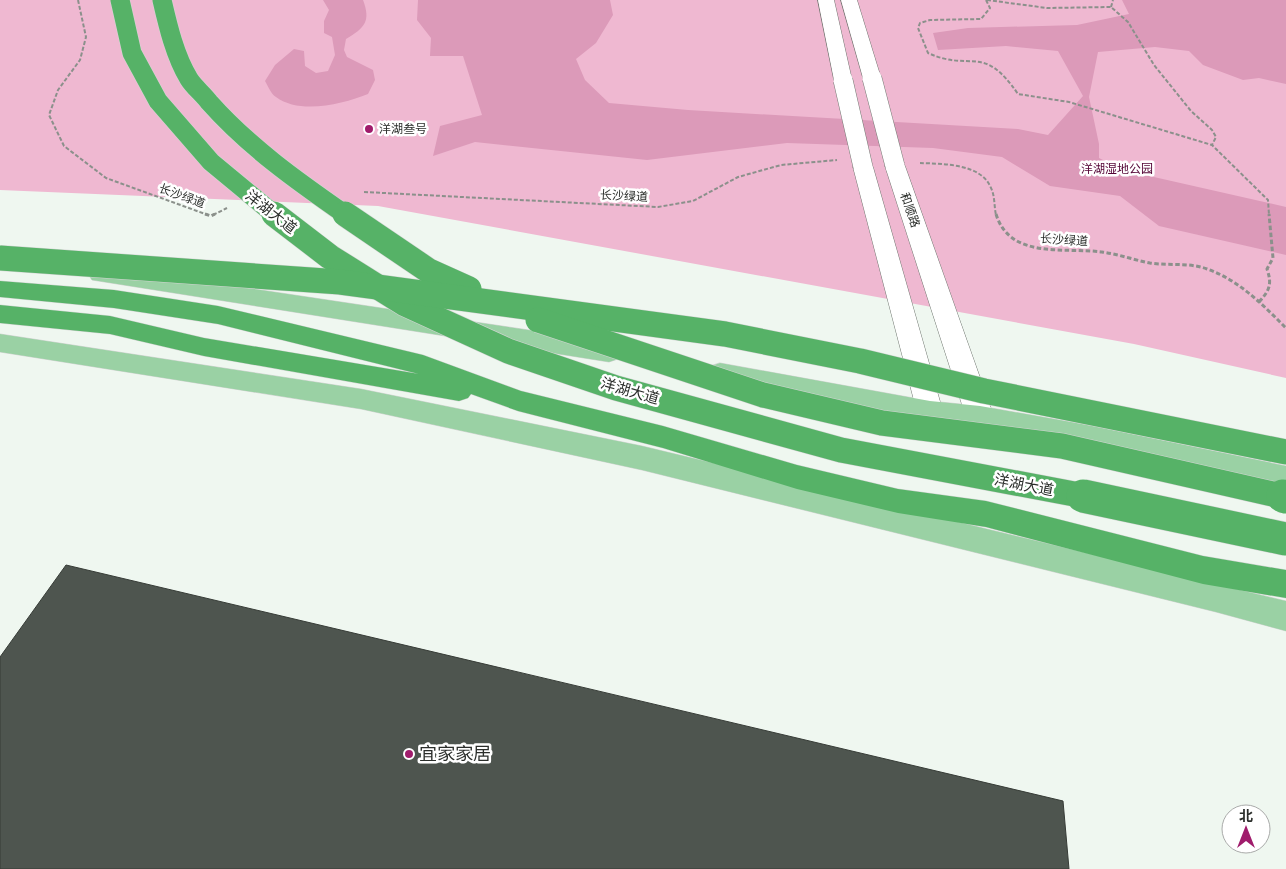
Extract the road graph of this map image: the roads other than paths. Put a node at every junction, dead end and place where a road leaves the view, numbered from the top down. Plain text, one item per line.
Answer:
1 (120, 0) edge
2 (162, 0) edge
3 (826, 0) edge
4 (849, 0) edge
5 (0, 258) edge
6 (0, 289) edge
7 (0, 314) edge
8 (0, 343) edge
9 (518, 401) junction
10 (930, 412) junction
11 (980, 417) junction
12 (1286, 452) edge
13 (1286, 478) edge
14 (1286, 497) edge
15 (1286, 539) edge
16 (1286, 584) edge
17 (1286, 616) edge

1 - 15 highway, 洋湖大道, bridge
2 - 14 highway, bridge
3 - 10 main road, bridge
4 - 11 main road, 和顺路, bridge
5 - 10 main road
5 - 12 highway, bridge
6 - 9 highway
7 - 9 highway
8 - 17 main road
9 - 16 highway
10 - 11 main road
11 - 13 main road

